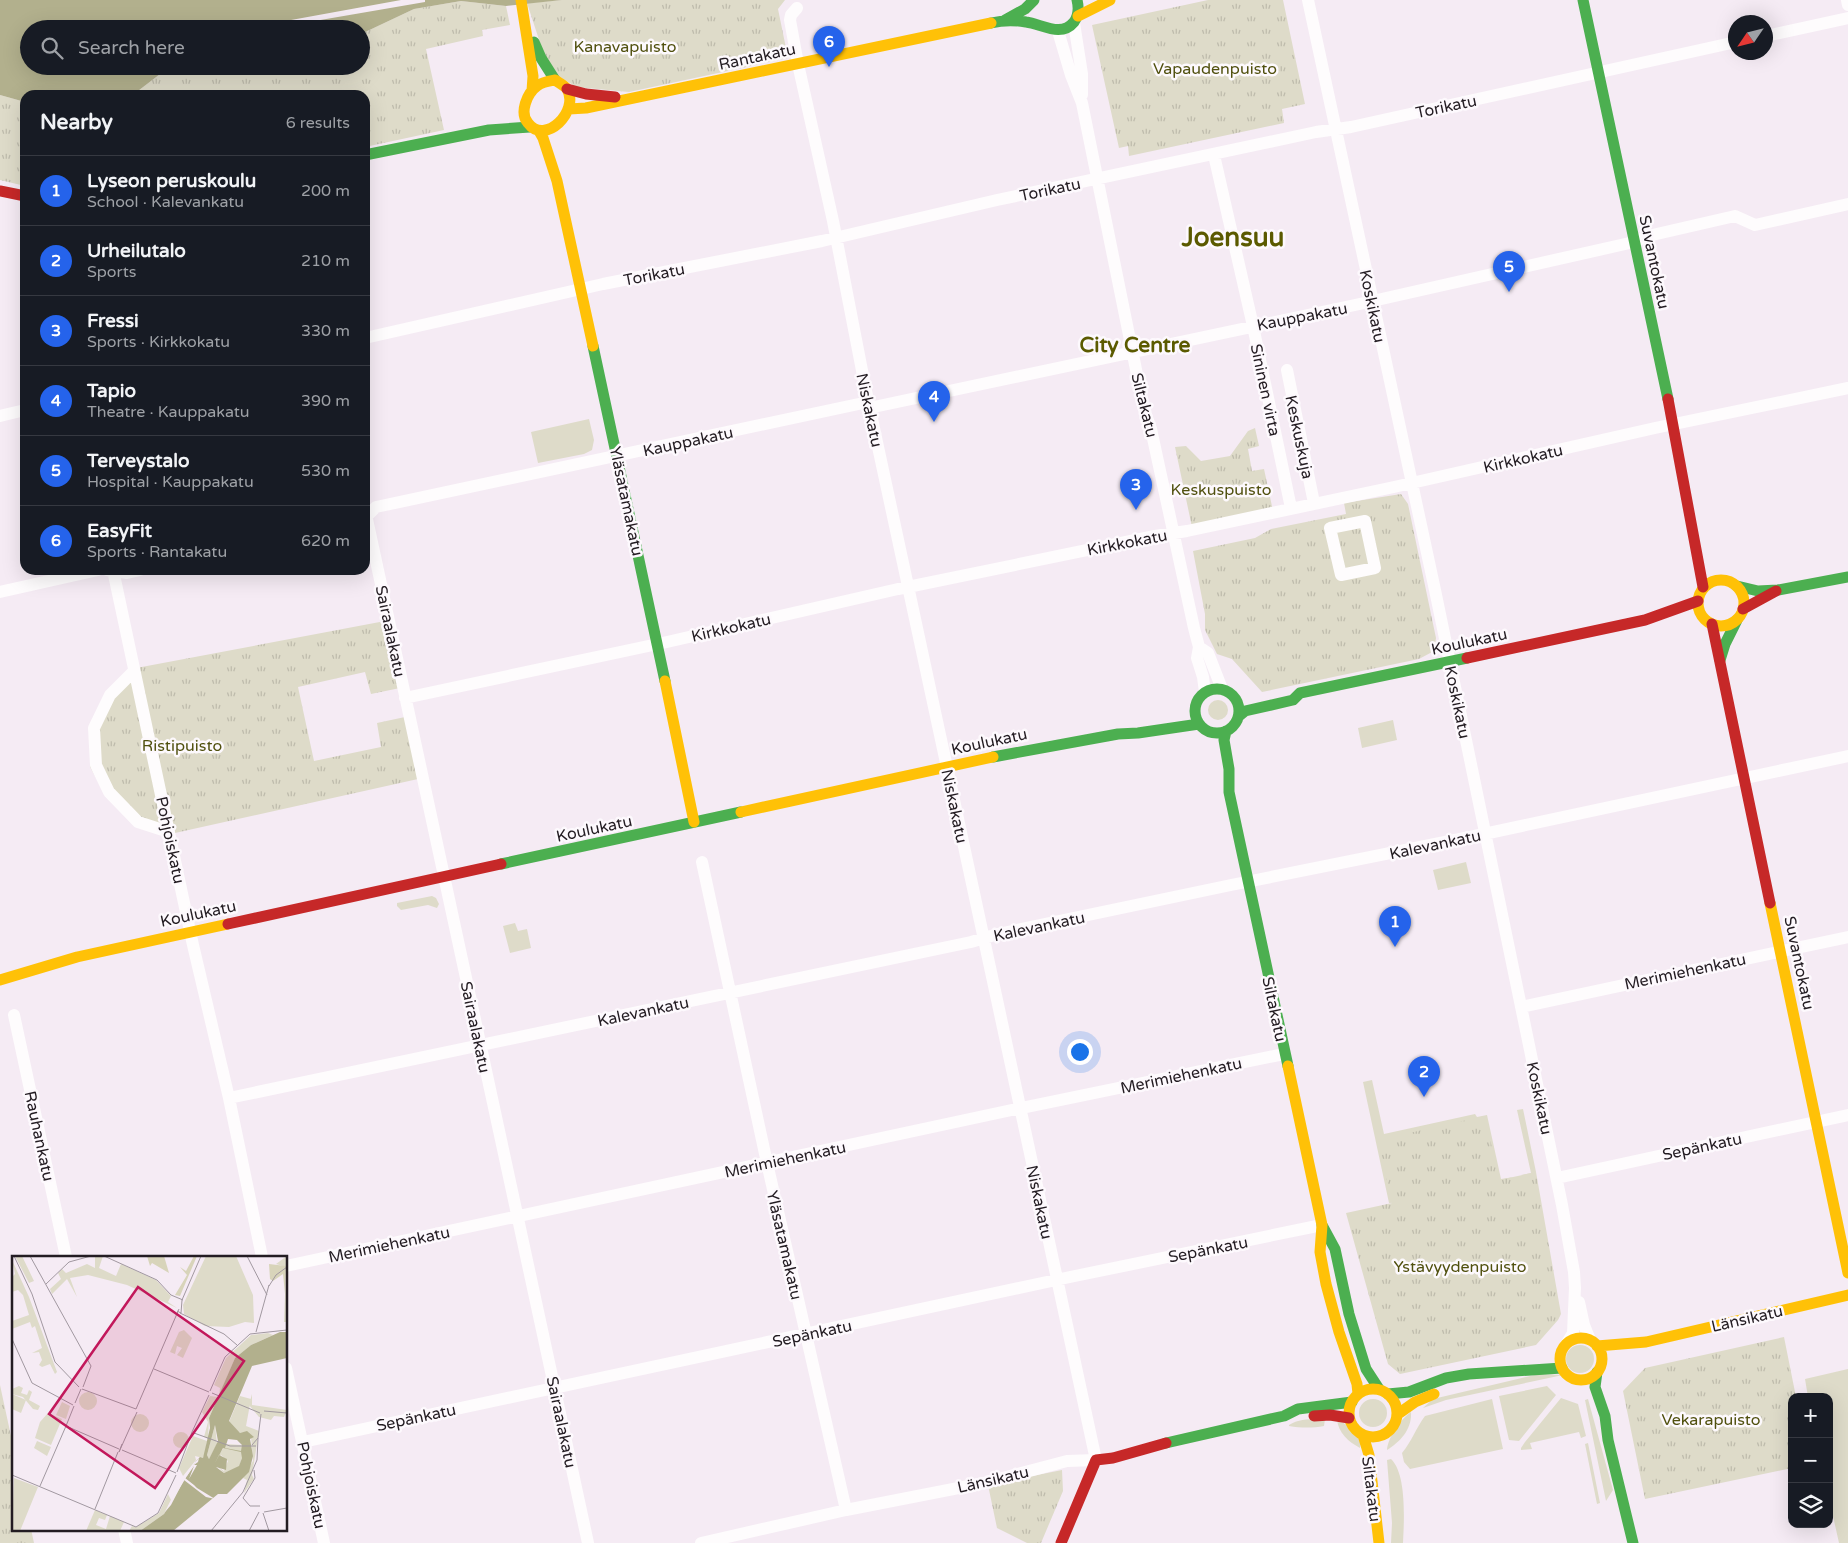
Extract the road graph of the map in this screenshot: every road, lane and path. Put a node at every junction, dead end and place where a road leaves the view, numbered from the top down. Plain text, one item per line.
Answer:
1 (521, 0) edge
2 (1035, 0) edge
3 (1077, 0) edge
4 (1110, 0) edge
5 (1308, 0) edge
6 (1583, 0) edge
7 (1847, 0) edge
8 (1848, 5) edge
9 (797, 8) dead end
10 (1848, 18) edge
11 (1076, 19) junction
12 (1005, 20) junction
13 (526, 24) junction
14 (1052, 30) junction
15 (1773, 34) edge
16 (1728, 44) edge
17 (798, 64) junction
18 (1599, 72) junction
19 (555, 80) junction
20 (568, 89) junction
21 (532, 91) junction
22 (633, 98) junction
23 (1082, 103) junction
24 (525, 104) junction
25 (569, 108) junction
26 (557, 126) junction
27 (535, 129) junction
28 (1336, 129) junction
29 (489, 130) junction
30 (370, 154) edge
31 (1214, 155) junction
32 (1097, 179) junction
33 (556, 181) junction
34 (0, 191) edge
35 (20, 195) edge
36 (1848, 204) edge
37 (835, 237) junction
38 (1634, 242) junction
39 (581, 290) junction
40 (1372, 301) junction
41 (1253, 326) junction
42 (370, 337) edge
43 (1132, 352) junction
44 (1287, 370) dead end
45 (1848, 388) edge
46 (869, 405) junction
47 (20, 411) edge
48 (0, 416) edge
49 (1673, 424) junction
50 (618, 455) junction
51 (1412, 483) junction
52 (1314, 503) junction
53 (1291, 508) junction
54 (370, 512) edge
55 (1692, 531) junction
56 (1174, 533) junction
57 (370, 534) edge
58 (1716, 572) junction
59 (76, 575) edge
60 (112, 575) edge
61 (1341, 575) joint
62 (1848, 577) edge
63 (1737, 586) junction
64 (909, 587) junction
65 (1703, 588) junction
66 (1778, 590) junction
67 (0, 592) edge
68 (1698, 600) junction
69 (1743, 608) junction
70 (1645, 620) junction
71 (1737, 620) junction
72 (1709, 622) junction
73 (657, 644) junction
74 (1200, 647) junction
75 (1720, 660) junction
76 (1450, 662) junction
77 (134, 671) junction
78 (1222, 689) junction
79 (1205, 692) junction
80 (1300, 693) junction
81 (1267, 694) dead end
82 (1235, 697) junction
83 (1250, 697) dead end
84 (405, 698) junction
85 (1196, 705) junction
86 (1181, 712) dead end
87 (1239, 716) junction
88 (1140, 721) dead end
89 (1203, 727) junction
90 (1226, 731) junction
91 (1118, 734) junction
92 (1211, 746) dead end
93 (1848, 756) edge
94 (1216, 764) dead end
95 (947, 767) junction
96 (1744, 778) junction
97 (1229, 792) junction
98 (694, 822) junction
99 (170, 832) junction
100 (1486, 833) junction
101 (702, 862) dead end
102 (444, 877) junction
103 (1248, 882) junction
104 (190, 931) junction
105 (1848, 937) edge
106 (983, 939) junction
107 (1781, 950) junction
108 (77, 957) junction
109 (6, 966) dead end
110 (0, 980) edge
111 (731, 992) junction
112 (1521, 1007) junction
113 (14, 1015) dead end
114 (480, 1046) junction
115 (1284, 1054) junction
116 (230, 1098) junction
117 (1020, 1109) junction
118 (1848, 1114) edge
119 (1817, 1121) junction
120 (767, 1163) junction
121 (1557, 1178) junction
122 (517, 1217) junction
123 (1322, 1225) junction
124 (66, 1256) edge
125 (262, 1256) edge
126 (288, 1266) edge
127 (1848, 1273) edge
128 (1057, 1280) junction
129 (1576, 1288) junction
130 (1848, 1295) edge
131 (805, 1335) junction
132 (1646, 1342) junction
133 (1594, 1343) junction
134 (1564, 1348) junction
135 (1562, 1368) junction
136 (1599, 1369) junction
137 (1512, 1370) junction
138 (1493, 1373) junction
139 (288, 1377) edge
140 (1578, 1380) junction
141 (554, 1388) junction
142 (1383, 1391) junction
143 (1355, 1398) junction
144 (1398, 1414) junction
145 (1284, 1416) junction
146 (1350, 1418) junction
147 (1363, 1435) junction
148 (1608, 1440) junction
149 (303, 1442) junction
150 (1096, 1460) junction
151 (1384, 1482) dead end
152 (846, 1510) junction
153 (124, 1530) edge
154 (127, 1543) edge
155 (324, 1543) edge
156 (588, 1543) edge
157 (701, 1543) edge
158 (1061, 1543) edge
159 (1380, 1543) edge
160 (1383, 1543) edge
161 (1633, 1543) edge

1 - 13 main road
2 - 12 main road, Rantakatu
2 - 14 main road
3 - 11 main road
4 - 11 main road
5 - 28 street, Koskikatu
6 - 18 main road, Suvantokatu
7 - 8 street
9 - 17 street, Niskakatu
10 - 15 street
11 - 14 main road
11 - 23 street, Siltakatu
12 - 14 main road, Rantakatu
12 - 17 main road, Rantakatu
13 - 19 main road
13 - 21 main road
14 - 23 street, Siltakatu
16 - 18 street, Torikatu
17 - 22 main road, Rantakatu
17 - 37 street, Niskakatu
18 - 28 street, Torikatu
18 - 38 main road, Suvantokatu
19 - 20 main road
19 - 21 main road
20 - 22 main road, Rantakatu
20 - 25 main road
21 - 24 main road
22 - 25 main road, Rantakatu
23 - 32 street, Siltakatu
24 - 27 main road
24 - 29 main road
25 - 26 main road
26 - 27 main road
26 - 33 main road, Yläsatamakatu
27 - 29 main road
27 - 33 main road, Yläsatamakatu
28 - 31 street, Torikatu
28 - 40 street, Koskikatu
29 - 30 main road
31 - 32 street, Torikatu
31 - 41 street, Sininen virta
32 - 37 street, Torikatu
32 - 43 street, Siltakatu
33 - 39 main road, Yläsatamakatu
34 - 35 main road
36 - 38 street, Kauppakatu
37 - 39 street, Torikatu
37 - 46 street, Niskakatu
38 - 40 street, Kauppakatu
38 - 49 main road, Suvantokatu
39 - 42 street, Torikatu
39 - 50 main road, Yläsatamakatu
40 - 41 street, Kauppakatu
40 - 51 street, Koskikatu
41 - 43 street, Kauppakatu
41 - 53 street, Sininen virta
43 - 46 street, Kauppakatu
43 - 56 street, Siltakatu
44 - 52 street, Keskuskuja
45 - 49 street, Kirkkokatu
46 - 50 street, Kauppakatu
46 - 64 street, Niskakatu
47 - 48 street
49 - 51 street, Kirkkokatu
49 - 55 main road, Suvantokatu
50 - 54 street, Kauppakatu
50 - 73 main road, Yläsatamakatu
51 - 52 street, Kirkkokatu
51 - 76 street, Koskikatu
52 - 53 street, Kirkkokatu
53 - 56 street, Kirkkokatu
55 - 58 main road, Suvantokatu
55 - 65 main road, Suvantokatu
56 - 64 street, Kirkkokatu
56 - 74 street, Siltakatu
57 - 84 street, Sairaalakatu
58 - 63 main road
58 - 65 main road
59 - 67 street
60 - 77 street, Pohjoiskatu
61 - 61 street
62 - 66 main road
63 - 66 main road
63 - 69 main road
64 - 73 street, Kirkkokatu
64 - 95 street, Niskakatu
65 - 68 main road
66 - 69 main road
68 - 70 main road, Koulukatu
68 - 72 main road
69 - 71 main road
70 - 72 main road, Koulukatu
70 - 76 main road, Koulukatu
71 - 72 main road
71 - 75 main road
72 - 75 main road, Suvantokatu
73 - 84 street, Kirkkokatu
73 - 98 main road, Yläsatamakatu
74 - 78 street, Siltakatu
74 - 79 street, Siltakatu
75 - 96 main road, Suvantokatu
76 - 80 main road, Koulukatu
76 - 100 street, Koskikatu
77 - 99 street, Pohjoiskatu
77 - 99 street
78 - 79 main road
78 - 82 main road
79 - 85 main road
80 - 81 main road, Koulukatu
80 - 87 main road, Koulukatu
82 - 83 main road
82 - 87 main road
84 - 102 street, Sairaalakatu
85 - 86 main road
85 - 89 main road
87 - 90 main road
88 - 91 main road, Koulukatu
89 - 90 main road
89 - 91 main road, Koulukatu
89 - 92 main road
90 - 97 main road, Siltakatu
91 - 95 main road, Koulukatu
93 - 96 street, Kalevankatu
94 - 97 main road, Siltakatu
95 - 98 main road, Koulukatu
95 - 106 street, Niskakatu
96 - 100 street, Kalevankatu
96 - 107 main road, Suvantokatu
97 - 103 main road, Siltakatu
98 - 102 main road, Koulukatu
99 - 104 street, Pohjoiskatu
100 - 103 street, Kalevankatu
100 - 112 street, Koskikatu
101 - 111 street, Yläsatamakatu
102 - 104 main road, Koulukatu
102 - 114 street, Sairaalakatu
103 - 106 street, Kalevankatu
103 - 115 main road, Siltakatu
104 - 108 main road, Koulukatu
104 - 116 street, Pohjoiskatu
105 - 107 street, Merimiehenkatu
106 - 111 street, Kalevankatu
106 - 117 street, Niskakatu
107 - 112 street, Merimiehenkatu
107 - 119 main road, Suvantokatu
108 - 109 main road, Koulukatu
108 - 110 main road, Koulukatu
111 - 114 street, Kalevankatu
111 - 120 street, Yläsatamakatu
112 - 121 street, Koskikatu
113 - 124 street, Rauhankatu
114 - 116 street, Kalevankatu
114 - 122 street, Sairaalakatu
115 - 117 street, Merimiehenkatu
115 - 123 main road, Siltakatu
116 - 125 street, Pohjoiskatu
117 - 120 street, Merimiehenkatu
117 - 128 street, Niskakatu
118 - 119 street, Sepänkatu
119 - 121 street, Sepänkatu
119 - 127 main road, Suvantokatu
120 - 122 street, Merimiehenkatu
120 - 131 street, Yläsatamakatu
121 - 129 street, Koskikatu
122 - 126 street, Merimiehenkatu
122 - 141 street, Sairaalakatu
123 - 128 street, Sepänkatu
123 - 142 main road, Siltakatu
123 - 143 main road, Siltakatu
128 - 131 street, Sepänkatu
128 - 150 street, Niskakatu
129 - 133 street, Koskikatu
129 - 134 street, Koskikatu
130 - 132 main road, Länsikatu
131 - 141 street, Sepänkatu
131 - 152 street, Yläsatamakatu
132 - 133 main road, Länsikatu
132 - 136 main road, Länsikatu
133 - 134 main road
133 - 136 main road
134 - 135 main road
134 - 137 main road
135 - 137 main road
135 - 140 main road
136 - 140 main road
136 - 148 main road
137 - 138 main road
138 - 142 main road
138 - 144 main road
139 - 149 street, Pohjoiskatu
140 - 148 main road
141 - 149 street, Sepänkatu
141 - 156 street, Sairaalakatu
142 - 143 main road
142 - 144 main road
143 - 145 main road, Länsikatu
143 - 146 main road
144 - 147 main road
145 - 146 main road, Länsikatu
145 - 150 main road, Länsikatu
146 - 147 main road
147 - 159 main road, Siltakatu
148 - 161 main road
149 - 155 street, Pohjoiskatu
150 - 152 street, Länsikatu
150 - 158 main road
151 - 160 main road, Siltakatu
152 - 157 street, Länsikatu
153 - 154 street

